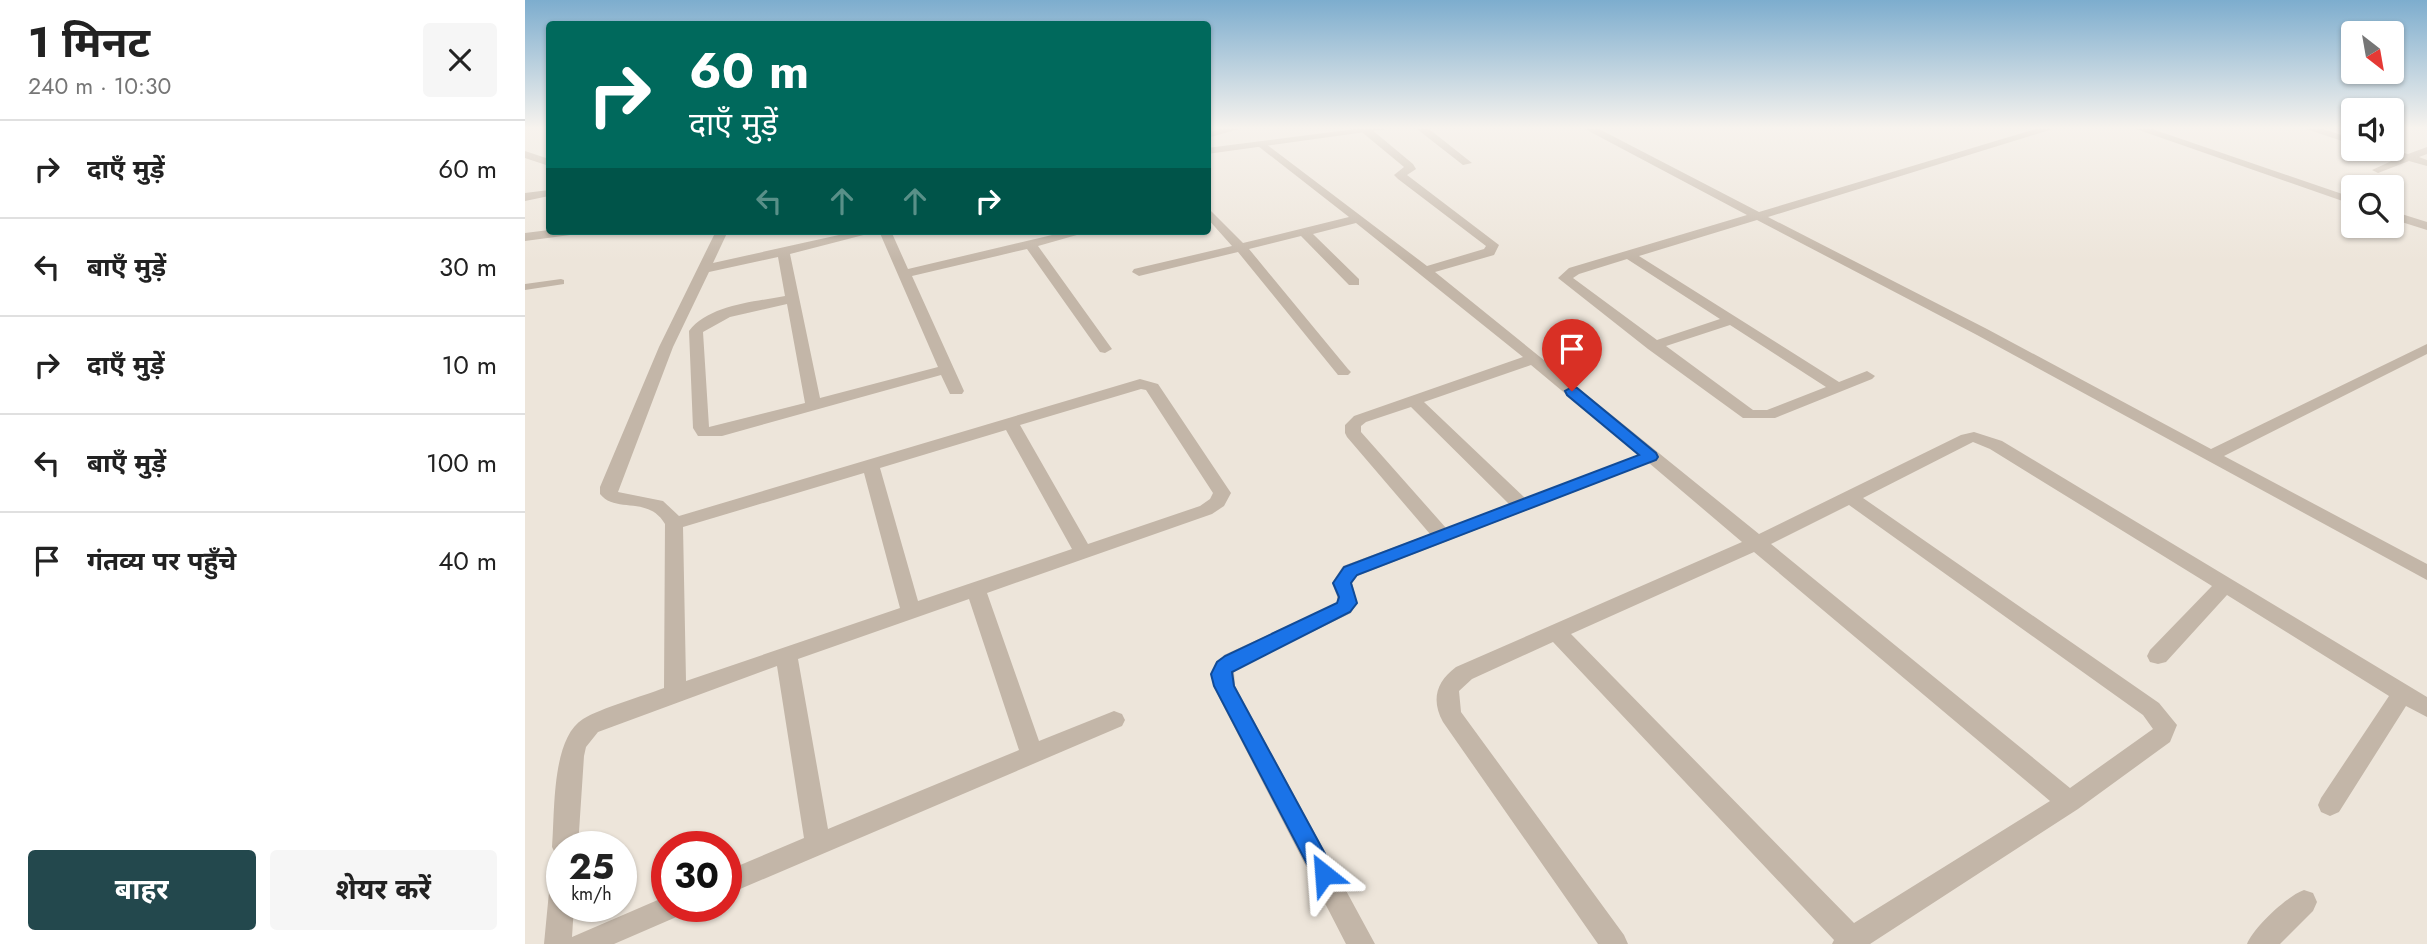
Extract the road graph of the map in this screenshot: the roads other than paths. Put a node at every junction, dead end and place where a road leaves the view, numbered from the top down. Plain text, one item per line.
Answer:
1 (1299, 173) edge
2 (1402, 173) edge
3 (1675, 173) edge
4 (1898, 173) edge
5 (2270, 173) edge
6 (546, 194) edge
7 (525, 197) edge
8 (2341, 198) edge
9 (1211, 214) edge
10 (1756, 215) junction
11 (1357, 219) junction
12 (2404, 219) edge
13 (2427, 226) edge
14 (1304, 232) junction
15 (546, 234) edge
16 (720, 235) edge
17 (855, 235) edge
18 (887, 235) edge
19 (1068, 235) edge
20 (525, 237) edge
21 (1030, 244) junction
22 (1241, 247) junction
23 (783, 251) junction
24 (1628, 254) junction
25 (706, 269) junction
26 (1424, 271) junction
27 (1139, 272) dead end
28 (903, 274) junction
29 (561, 282) dead end
30 (1354, 282) dead end
31 (525, 287) edge
32 (793, 298) junction
33 (1731, 320) junction
34 (1653, 346) junction
35 (2427, 348) edge
36 (1105, 349) dead end
37 (1533, 359) junction
38 (946, 369) junction
39 (1343, 372) dead end
40 (1867, 376) dead end
41 (1838, 388) junction
42 (956, 391) dead end
43 (1413, 400) junction
44 (814, 406) junction
45 (1010, 422) junction
46 (2212, 455) junction
47 (1650, 457) junction
48 (870, 464) junction
49 (1850, 497) junction
50 (1521, 505) junction
51 (674, 524) junction
52 (1442, 535) junction
53 (1755, 544) junction
54 (1083, 552) junction
55 (2427, 573) edge
56 (2225, 585) junction
57 (977, 589) junction
58 (911, 611) junction
59 (1556, 632) junction
60 (786, 653) junction
61 (2158, 656) dead end
62 (675, 692) junction
63 (2403, 693) junction
64 (2427, 708) edge
65 (1114, 720) dead end
66 (1032, 754) junction
67 (2069, 802) junction
68 (2330, 805) dead end
69 (566, 831) edge
70 (818, 845) junction
71 (742, 876) edge
72 (2304, 902) dead end
73 (651, 915) edge
74 (560, 922) edge
75 (1849, 942) edge
76 (558, 944) edge
77 (583, 944) edge
78 (1361, 944) edge
79 (1614, 944) edge
80 (2261, 944) edge

1 - 11 street
2 - 26 street
3 - 10 street
4 - 10 street
5 - 8 street
6 - 7 street
9 - 22 street
10 - 24 street
10 - 46 street
11 - 14 street
11 - 26 street
12 - 13 street
14 - 22 street
14 - 30 street
15 - 20 street
16 - 25 street
17 - 23 street
18 - 28 street
19 - 21 street
21 - 28 street
21 - 36 street
22 - 27 street
22 - 39 street
23 - 25 street
23 - 32 street
24 - 33 street
24 - 34 street
25 - 51 street
26 - 37 street
28 - 38 street
29 - 31 lane
32 - 44 street
32 - 44 street
33 - 34 street
33 - 41 street
34 - 41 street
35 - 46 street
37 - 43 street
37 - 47 street
38 - 42 street
38 - 44 street
40 - 41 street
43 - 50 street
43 - 52 street
45 - 48 street
45 - 54 street
45 - 54 street
46 - 55 street
47 - 50 street
47 - 53 street
48 - 51 street
48 - 58 street
49 - 53 street
49 - 56 street
49 - 67 street
50 - 52 street
51 - 62 street
52 - 78 street
53 - 59 street
53 - 67 street
54 - 57 street
56 - 61 street
56 - 63 street
57 - 58 street
57 - 66 street
58 - 60 street
59 - 75 street
59 - 79 street
60 - 62 street
60 - 70 street
62 - 69 street
63 - 64 street
63 - 68 street
65 - 66 street
66 - 70 street
67 - 75 street
70 - 71 street
72 - 80 street
73 - 77 street
74 - 76 street

